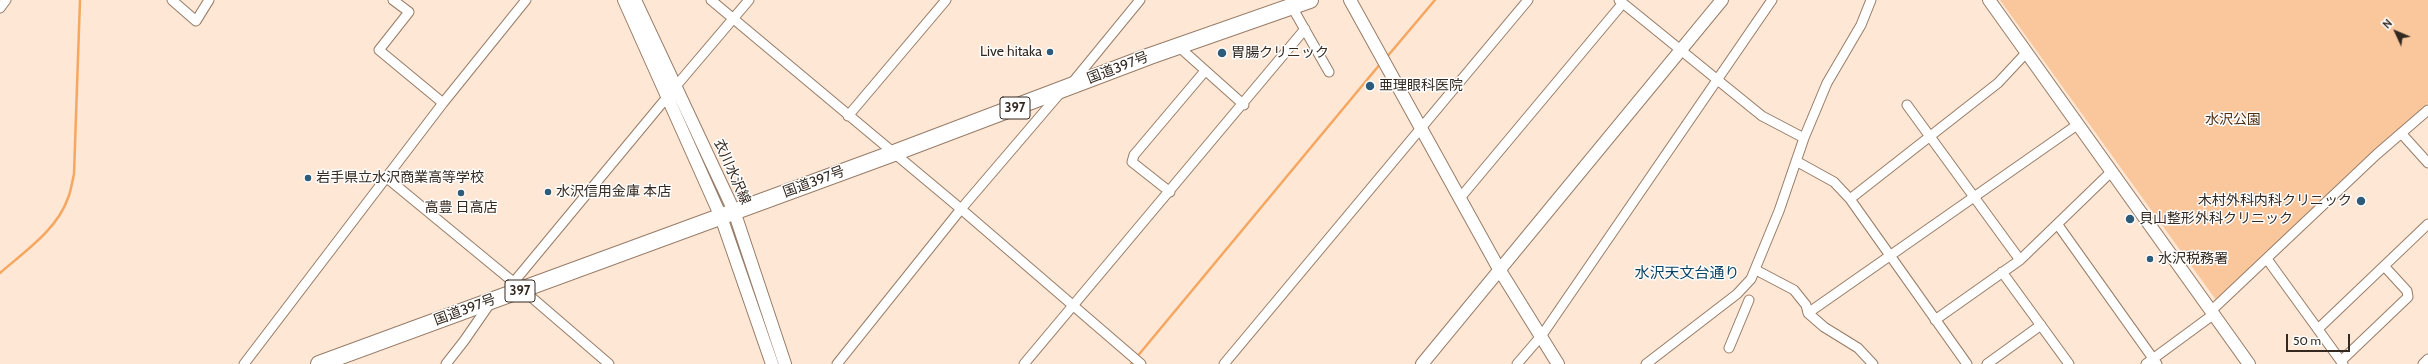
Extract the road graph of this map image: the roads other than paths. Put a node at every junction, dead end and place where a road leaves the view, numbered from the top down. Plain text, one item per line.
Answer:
1 (6, 0) edge
2 (172, 0) edge
3 (209, 0) edge
4 (393, 0) edge
5 (526, 0) edge
6 (624, 0) edge
7 (635, 0) edge
8 (711, 0) edge
9 (749, 0) edge
10 (946, 0) edge
11 (1140, 0) edge
12 (1310, 0) edge
13 (1350, 0) edge
14 (1528, 0) edge
15 (1722, 0) edge
16 (1772, 0) edge
17 (1871, 0) edge
18 (1988, 0) edge
19 (1621, 1) edge
20 (1292, 7) junction
21 (0, 8) edge
22 (734, 18) junction
23 (1306, 29) junction
24 (1178, 46) junction
25 (1681, 49) junction
26 (2026, 53) junction
27 (1205, 71) junction
28 (1329, 72) dead end
29 (1717, 79) junction
30 (676, 86) junction
31 (1066, 88) junction
32 (668, 96) junction
33 (443, 103) junction
34 (1244, 105) junction
35 (1907, 105) dead end
36 (2428, 110) edge
37 (848, 116) junction
38 (2077, 124) junction
39 (1421, 127) junction
40 (2401, 133) junction
41 (1929, 136) junction
42 (1804, 138) junction
43 (894, 153) junction
44 (1796, 161) junction
45 (2428, 163) edge
46 (2111, 172) junction
47 (387, 178) junction
48 (1170, 192) junction
49 (1974, 197) junction
50 (1460, 198) junction
51 (1850, 199) junction
52 (961, 209) junction
53 (727, 214) junction
54 (2428, 224) edge
55 (2058, 225) junction
56 (1889, 256) junction
57 (2267, 259) junction
58 (2020, 260) junction
59 (2385, 267) junction
60 (1499, 269) junction
61 (1756, 270) junction
62 (2002, 272) junction
63 (518, 286) junction
64 (492, 300) junction
65 (1749, 300) dead end
66 (1072, 306) junction
67 (1808, 313) junction
68 (2212, 313) junction
69 (1936, 320) junction
70 (2041, 325) junction
71 (2318, 329) junction
72 (1542, 335) junction
73 (1729, 348) dead end
74 (2428, 359) edge
75 (2152, 362) edge
76 (2342, 362) edge
77 (244, 364) edge
78 (319, 364) edge
79 (446, 364) edge
80 (609, 364) edge
81 (772, 364) edge
82 (785, 364) edge
83 (837, 364) edge
84 (1024, 364) edge
85 (1141, 364) edge
86 (1224, 364) edge
87 (1422, 364) edge
88 (1517, 364) edge
89 (1558, 364) edge
90 (1646, 364) edge
91 (1873, 364) edge
92 (1967, 364) edge
93 (1987, 364) edge
94 (2069, 364) edge
95 (2249, 364) edge
96 (2423, 364) edge

1 - 21 street
2 - 3 street
4 - 33 street
5 - 33 street
6 - 32 street, 衣川水沢線
7 - 30 street, 衣川水沢線
8 - 22 street
9 - 22 street
10 - 37 street
11 - 31 street
12 - 20 highway, 国道397号 / 397
13 - 39 street
14 - 39 street
15 - 25 street
16 - 29 street
17 - 42 street
18 - 26 street
19 - 25 street
19 - 50 street
20 - 23 street
20 - 24 highway, 国道397号 / 397
22 - 30 street
22 - 37 street
23 - 28 street
23 - 34 street
24 - 27 street
24 - 31 highway, 国道397号 / 397
25 - 29 street
25 - 60 street
26 - 38 street
26 - 41 street
27 - 34 street
27 - 48 street
29 - 42 street
29 - 72 street
30 - 53 street, 衣川水沢線
31 - 43 highway, 国道397号 / 397
31 - 52 street
32 - 53 street, 衣川水沢線
32 - 63 street
33 - 47 street
34 - 48 street
35 - 41 street
36 - 40 street
37 - 43 street
38 - 46 street
38 - 49 street
39 - 50 street
39 - 86 street
40 - 45 street
40 - 57 street
41 - 49 street
41 - 51 street
42 - 44 street
43 - 52 street
43 - 53 highway, 国道397号 / 397
44 - 51 street
44 - 61 street
46 - 55 street
46 - 68 street
47 - 63 street
47 - 77 street
48 - 66 street
49 - 56 street
49 - 58 street
50 - 60 street
51 - 56 street
52 - 66 street
52 - 83 street
53 - 63 highway, 国道397号 / 397
53 - 81 street, 衣川水沢線
53 - 82 street, 衣川水沢線
54 - 59 street
55 - 58 street
55 - 75 street
56 - 67 street
56 - 69 street
57 - 68 street
57 - 71 street
58 - 62 street
59 - 71 street
59 - 76 street
60 - 72 street
60 - 87 street
61 - 67 street
61 - 90 street
62 - 69 street
62 - 70 street
63 - 64 highway, 国道397号 / 397
63 - 80 street
64 - 78 highway, 国道397号 / 397
64 - 79 street
65 - 73 street
66 - 84 street
66 - 85 street
67 - 91 street
68 - 75 street
68 - 95 street
69 - 92 street
70 - 93 street
70 - 94 street
71 - 76 street
72 - 88 street
72 - 89 street
74 - 96 street

